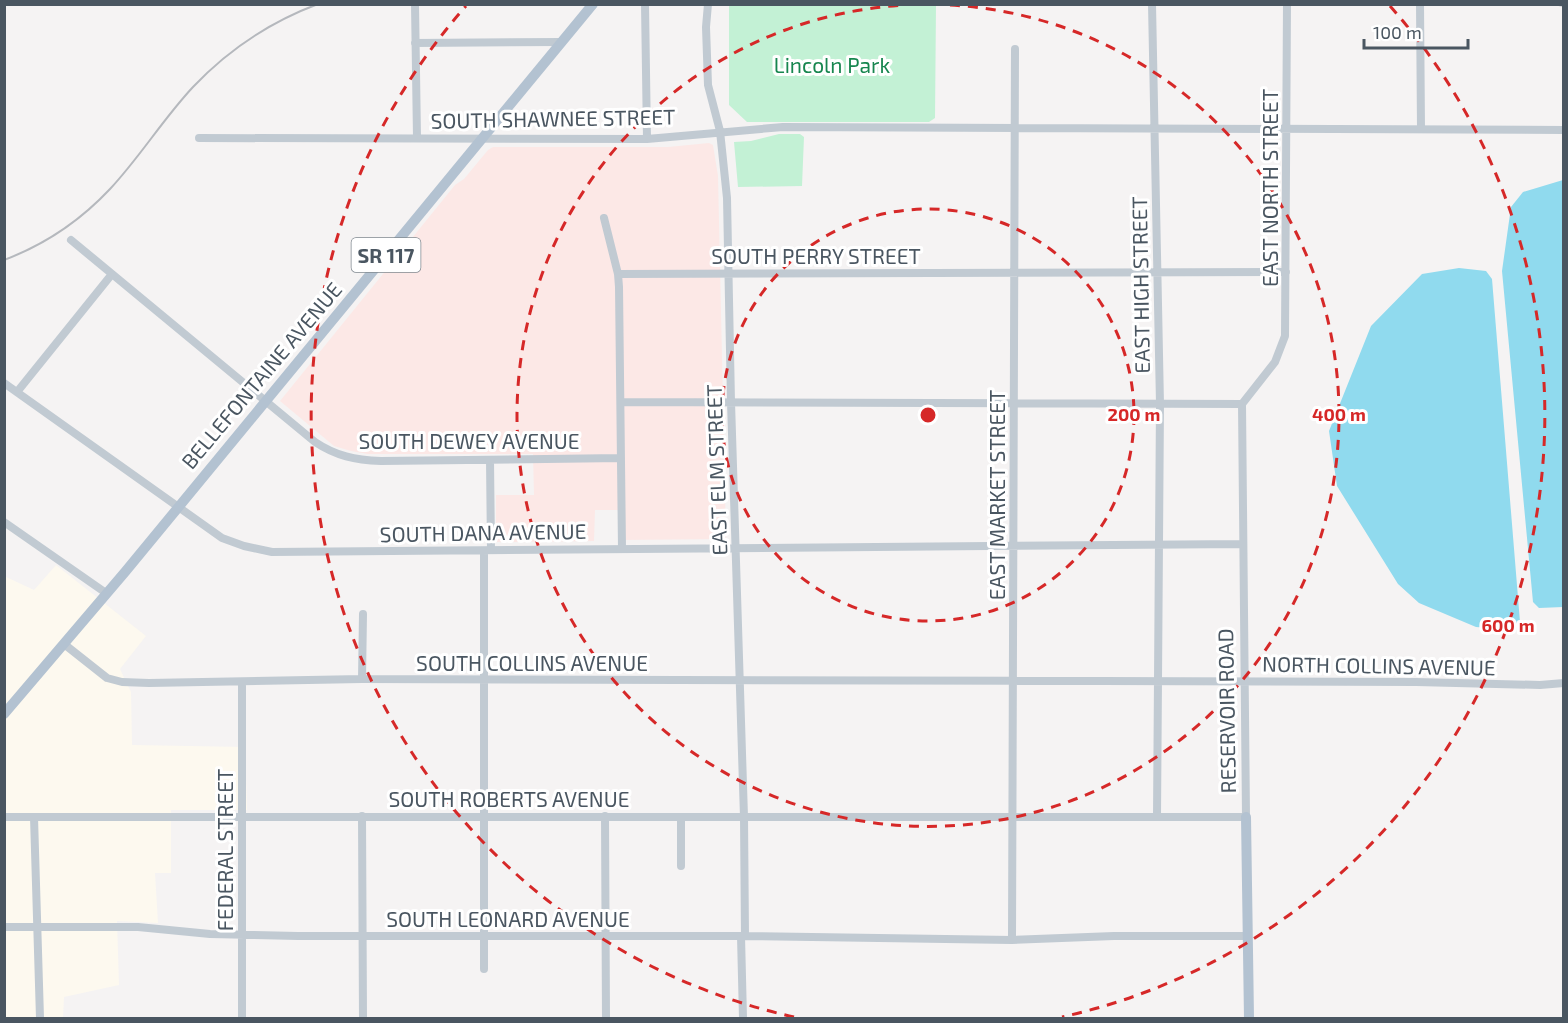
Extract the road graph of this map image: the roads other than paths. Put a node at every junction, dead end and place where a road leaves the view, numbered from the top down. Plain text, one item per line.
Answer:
1 (415, 4) edge
2 (593, 4) edge
3 (645, 4) edge
4 (708, 4) edge
5 (1152, 4) edge
6 (1287, 4) edge
7 (1420, 4) edge
8 (562, 42) junction
9 (415, 43) junction
10 (1015, 50) dead end
11 (1014, 129) junction
12 (1155, 129) junction
13 (1287, 129) junction
14 (1421, 129) junction
15 (1563, 130) edge
16 (720, 131) junction
17 (199, 138) dead end
18 (417, 138) junction
19 (483, 138) junction
20 (647, 138) junction
21 (604, 218) dead end
22 (71, 240) dead end
23 (1286, 272) junction
24 (1014, 273) junction
25 (1158, 273) junction
26 (111, 274) junction
27 (618, 274) junction
28 (728, 274) junction
29 (4, 383) edge
30 (17, 392) junction
31 (266, 399) junction
32 (621, 402) junction
33 (731, 402) junction
34 (1014, 403) junction
35 (1160, 404) junction
36 (1242, 404) junction
37 (621, 458) junction
38 (490, 460) junction
39 (178, 506) junction
40 (4, 522) edge
41 (1243, 544) junction
42 (1160, 545) junction
43 (1013, 546) junction
44 (736, 548) junction
45 (622, 549) junction
46 (488, 551) junction
47 (106, 593) junction
48 (363, 614) dead end
49 (64, 644) junction
50 (362, 679) junction
51 (484, 680) junction
52 (740, 681) junction
53 (242, 682) junction
54 (1013, 682) junction
55 (1159, 682) junction
56 (1245, 682) junction
57 (1563, 683) edge
58 (4, 714) edge
59 (242, 816) junction
60 (362, 816) junction
61 (484, 816) junction
62 (605, 816) junction
63 (4, 817) edge
64 (34, 817) junction
65 (681, 817) junction
66 (744, 817) junction
67 (1013, 817) junction
68 (1157, 817) junction
69 (1246, 817) junction
70 (681, 866) dead end
71 (4, 927) edge
72 (37, 927) junction
73 (242, 935) junction
74 (363, 936) junction
75 (484, 936) junction
76 (605, 936) junction
77 (743, 936) junction
78 (1248, 936) junction
79 (1012, 940) junction
80 (484, 969) dead end
81 (40, 1018) edge
82 (242, 1018) edge
83 (363, 1018) edge
84 (606, 1018) edge
85 (742, 1018) edge
86 (1249, 1018) edge

1 - 9 street
2 - 8 main road, BELLEFONTAINE AVENUE / SR 117
3 - 20 street
4 - 16 street, EAST ELM STREET
5 - 12 street, EAST HIGH STREET
6 - 13 street, EAST NORTH STREET
7 - 14 street
8 - 9 street
8 - 19 main road, BELLEFONTAINE AVENUE / SR 117
9 - 18 street
10 - 11 street, EAST MARKET STREET
11 - 12 street, SOUTH SHAWNEE STREET
11 - 16 street, SOUTH SHAWNEE STREET
11 - 24 street, EAST MARKET STREET
12 - 13 street, SOUTH SHAWNEE STREET
12 - 25 street, EAST HIGH STREET
13 - 14 street, SOUTH SHAWNEE STREET
13 - 23 street, EAST NORTH STREET
14 - 15 street, SOUTH SHAWNEE STREET
16 - 20 street, SOUTH SHAWNEE STREET
16 - 28 street, EAST ELM STREET
17 - 18 street, SOUTH SHAWNEE STREET
18 - 19 street, SOUTH SHAWNEE STREET
19 - 20 street, SOUTH SHAWNEE STREET
19 - 31 main road, BELLEFONTAINE AVENUE / SR 117
21 - 27 street
22 - 26 street, SOUTH DEWEY AVENUE
23 - 25 street, SOUTH PERRY STREET
23 - 36 street, EAST NORTH STREET
24 - 25 street, SOUTH PERRY STREET
24 - 28 street, SOUTH PERRY STREET
24 - 34 street, EAST MARKET STREET
25 - 35 street, EAST HIGH STREET
26 - 30 street
26 - 31 street, SOUTH DEWEY AVENUE
27 - 28 street, SOUTH PERRY STREET
27 - 32 street
28 - 33 street, EAST ELM STREET
29 - 30 street, SOUTH DANA AVENUE
30 - 39 street, SOUTH DANA AVENUE
31 - 38 street, SOUTH DEWEY AVENUE
31 - 39 main road, BELLEFONTAINE AVENUE / SR 117
32 - 33 street
32 - 37 street
33 - 34 street
33 - 44 street, EAST ELM STREET
34 - 35 street
34 - 43 street, EAST MARKET STREET
35 - 36 street
35 - 42 street, EAST HIGH STREET
36 - 41 street, RESERVOIR ROAD
37 - 38 street, SOUTH DEWEY AVENUE
37 - 45 street
38 - 46 street
39 - 46 street, SOUTH DANA AVENUE
39 - 47 main road, BELLEFONTAINE AVENUE / SR 117
40 - 47 street
41 - 42 street, SOUTH DANA AVENUE
41 - 56 street, RESERVOIR ROAD
42 - 43 street, SOUTH DANA AVENUE
42 - 55 street, EAST HIGH STREET
43 - 44 street, SOUTH DANA AVENUE
43 - 54 street, EAST MARKET STREET
44 - 45 street, SOUTH DANA AVENUE
44 - 52 street, EAST ELM STREET
45 - 46 street, SOUTH DANA AVENUE
46 - 51 street
47 - 49 main road, BELLEFONTAINE AVENUE / SR 117
48 - 50 street
49 - 53 street, SOUTH COLLINS AVENUE
49 - 58 main road, BELLEFONTAINE AVENUE / SR 117
50 - 51 street, SOUTH COLLINS AVENUE
50 - 53 street, SOUTH COLLINS AVENUE
51 - 52 street, SOUTH COLLINS AVENUE
51 - 61 street
52 - 54 street, SOUTH COLLINS AVENUE
52 - 66 street, EAST ELM STREET
53 - 59 street, FEDERAL STREET
54 - 55 street, NORTH COLLINS AVENUE
54 - 67 street, EAST MARKET STREET
55 - 56 street, NORTH COLLINS AVENUE
55 - 68 street, EAST HIGH STREET
56 - 57 street, NORTH COLLINS AVENUE
56 - 69 street, RESERVOIR ROAD
59 - 60 street, SOUTH ROBERTS AVENUE
59 - 64 street, SOUTH ROBERTS AVENUE
59 - 73 street, FEDERAL STREET
60 - 61 street, SOUTH ROBERTS AVENUE
60 - 74 street
61 - 62 street, SOUTH ROBERTS AVENUE
61 - 75 street
62 - 65 street, SOUTH ROBERTS AVENUE
62 - 76 street
63 - 64 street, SOUTH ROBERTS AVENUE
64 - 72 street
65 - 66 street, SOUTH ROBERTS AVENUE
65 - 70 street
66 - 67 street, SOUTH ROBERTS AVENUE
66 - 77 street, EAST ELM STREET
67 - 68 street, SOUTH ROBERTS AVENUE
67 - 79 street, EAST MARKET STREET
68 - 69 street, SOUTH ROBERTS AVENUE
69 - 78 main road, RESERVOIR ROAD
71 - 72 street, SOUTH LEONARD AVENUE
72 - 73 street, SOUTH LEONARD AVENUE
72 - 81 street
73 - 74 street, SOUTH LEONARD AVENUE
73 - 82 street, FEDERAL STREET
74 - 75 street, SOUTH LEONARD AVENUE
74 - 83 street
75 - 76 street, SOUTH LEONARD AVENUE
75 - 80 street
76 - 77 street, SOUTH LEONARD AVENUE
76 - 84 street
77 - 79 street, SOUTH LEONARD AVENUE
77 - 85 street, EAST ELM STREET
78 - 79 street, SOUTH LEONARD AVENUE
78 - 86 main road, RESERVOIR ROAD

